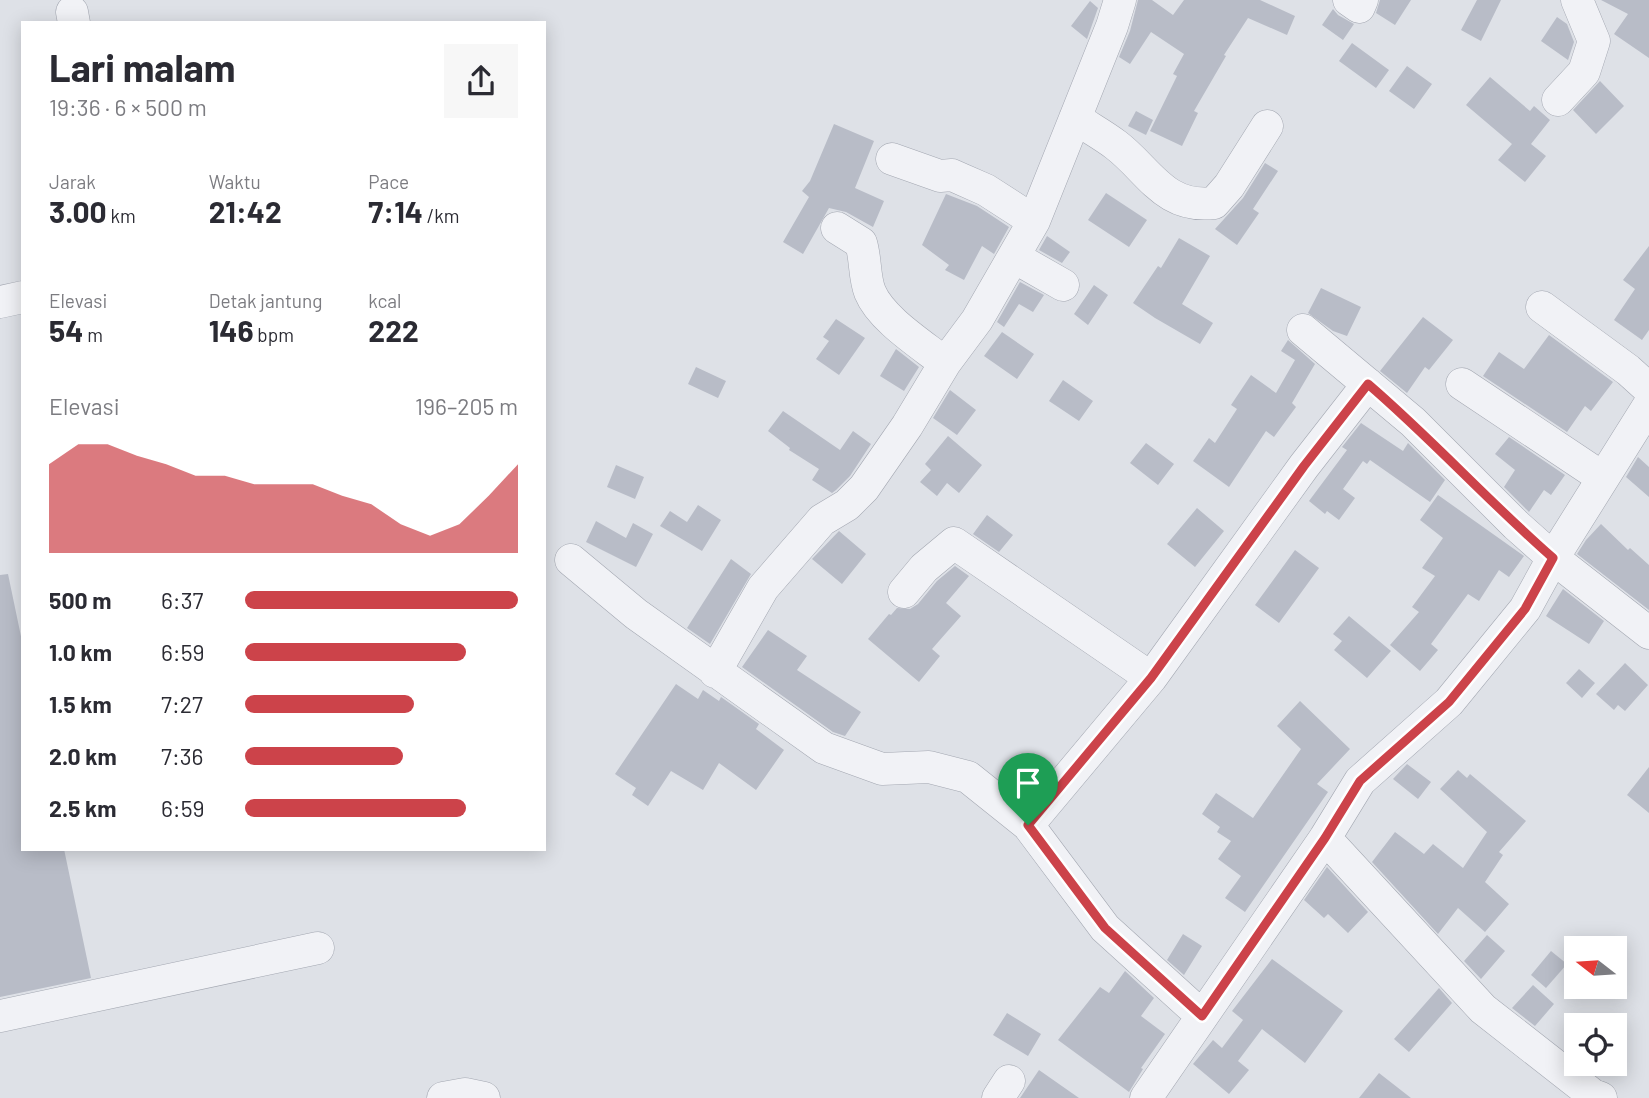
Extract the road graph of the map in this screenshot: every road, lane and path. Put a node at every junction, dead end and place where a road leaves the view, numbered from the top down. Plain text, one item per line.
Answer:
1 (1120, 0) edge
2 (1349, 0) edge
3 (1362, 0) edge
4 (1577, 0) edge
5 (1558, 100) dead end
6 (1075, 118) junction
7 (1267, 126) dead end
8 (892, 159) dead end
9 (1034, 221) junction
10 (837, 228) dead end
11 (1014, 257) junction
12 (1063, 285) dead end
13 (21, 297) edge
14 (0, 302) edge
15 (1542, 307) dead end
16 (1303, 330) dead end
17 (945, 363) junction
18 (1368, 384) junction
19 (1462, 384) dead end
20 (1649, 389) edge
21 (1649, 405) edge
22 (1604, 478) junction
23 (1553, 558) junction
24 (571, 560) dead end
25 (904, 592) dead end
26 (1649, 633) edge
27 (715, 672) junction
28 (1151, 678) junction
29 (1028, 825) junction
30 (1325, 838) junction
31 (318, 948) dead end
32 (0, 1016) edge
33 (1202, 1016) junction
34 (443, 1098) edge
35 (484, 1098) edge
36 (1146, 1098) edge
37 (1601, 1098) edge

1 - 6 street
2 - 3 street
4 - 5 street
6 - 7 street
6 - 9 street
8 - 9 street
9 - 11 street
10 - 17 street
11 - 12 street
11 - 17 street
13 - 14 street
15 - 20 street
16 - 18 street
17 - 27 street
18 - 23 street
18 - 28 street
19 - 22 street
21 - 22 street
22 - 23 street
23 - 26 street
23 - 30 street
24 - 27 street
25 - 28 street
27 - 29 street
28 - 29 street
29 - 33 street
30 - 33 street
30 - 37 street
31 - 32 street
33 - 36 street
34 - 35 street

